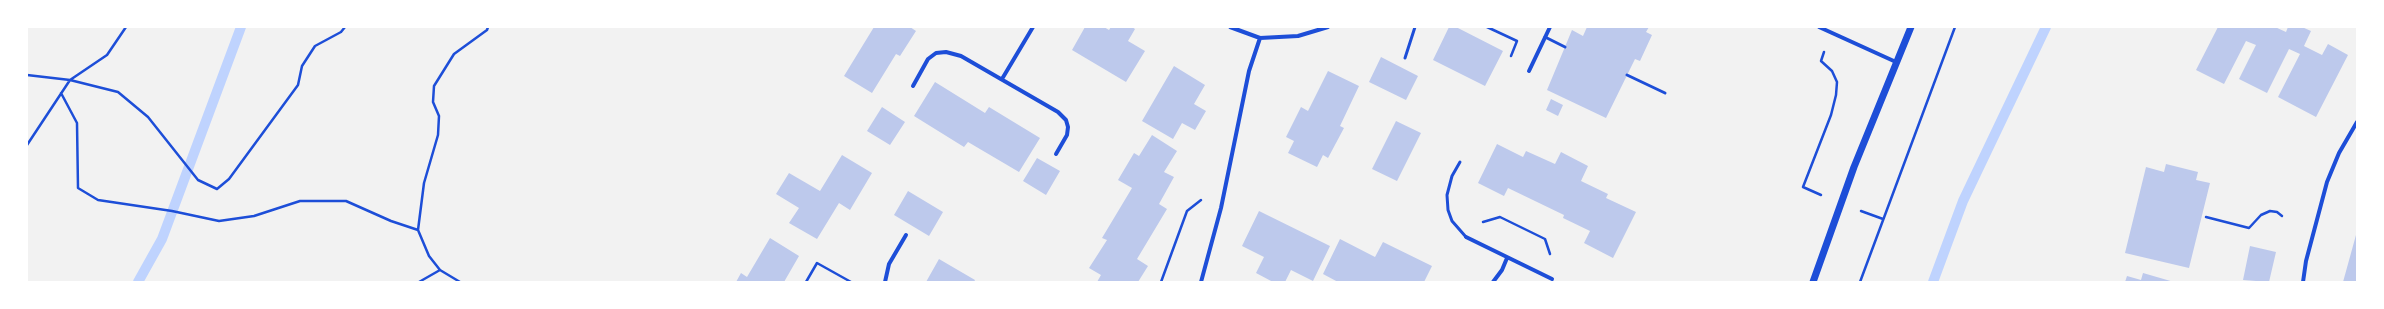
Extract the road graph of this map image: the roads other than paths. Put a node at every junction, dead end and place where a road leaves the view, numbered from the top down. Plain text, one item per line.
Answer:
1 (1033, 27) edge
2 (1230, 27) edge
3 (1328, 27) edge
4 (1415, 27) edge
5 (1550, 27) edge
6 (1820, 27) edge
7 (1911, 27) edge
8 (1545, 37) junction
9 (1260, 38) junction
10 (1565, 47) dead end
11 (1405, 58) dead end
12 (1896, 62) junction
13 (1528, 71) road end
14 (1627, 75) dead end
15 (1002, 79) junction
16 (913, 86) dead end
17 (1665, 93) dead end
18 (2357, 122) edge
19 (1056, 154) dead end
20 (1460, 162) dead end
21 (906, 235) dead end
22 (1466, 237) joint
23 (1507, 258) junction
24 (1552, 279) road end
25 (885, 282) edge
26 (1201, 282) edge
27 (1493, 282) edge
28 (1813, 282) edge
29 (2303, 282) edge

1 - 15 street
2 - 9 street
3 - 9 street
4 - 11 lane
5 - 8 street
6 - 12 street
7 - 12 street
8 - 10 lane
8 - 13 street
9 - 26 street
12 - 28 street
14 - 17 lane
15 - 16 street
15 - 19 street
18 - 29 street
20 - 22 lane
21 - 25 street
22 - 23 street
23 - 24 street
23 - 27 street

